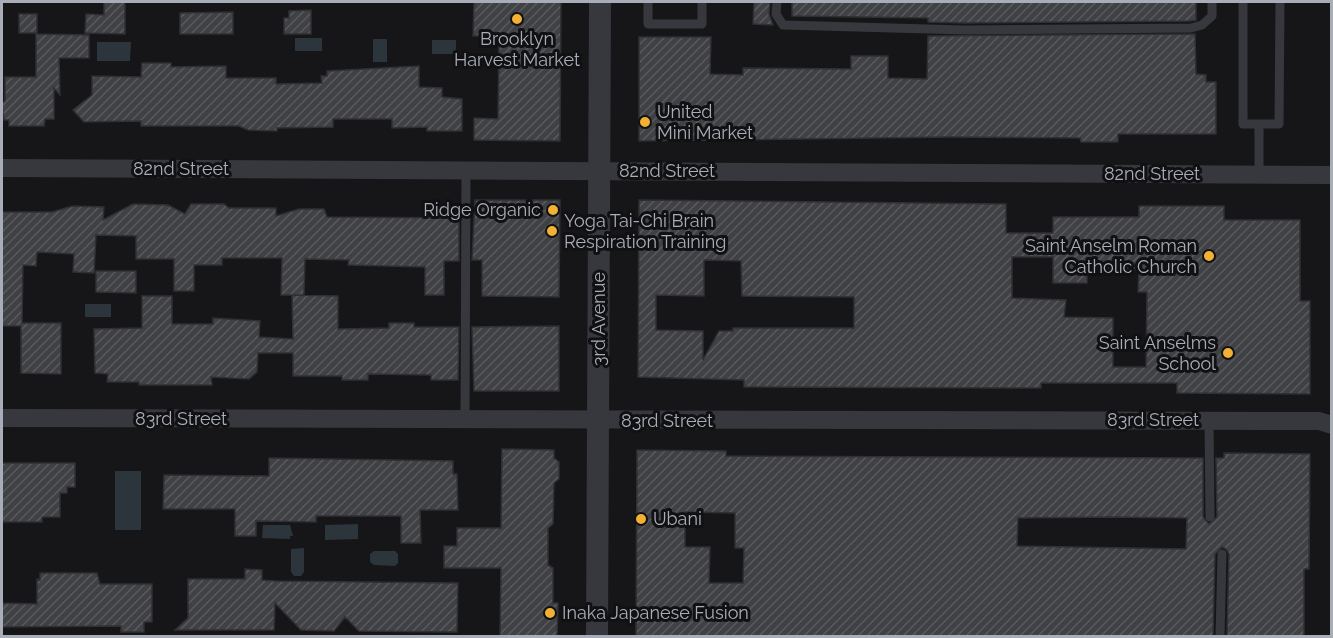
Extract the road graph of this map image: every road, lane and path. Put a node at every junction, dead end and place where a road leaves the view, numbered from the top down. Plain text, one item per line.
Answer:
1 (600, 2) edge
2 (648, 2) edge
3 (702, 2) edge
4 (777, 2) edge
5 (1212, 2) edge
6 (1243, 2) edge
7 (1280, 2) edge
8 (1259, 124) junction
9 (2, 168) edge
10 (466, 170) junction
11 (599, 170) junction
12 (1259, 174) junction
13 (1332, 175) edge
14 (2, 418) edge
15 (465, 420) junction
16 (1209, 420) junction
17 (598, 421) junction
18 (1332, 426) edge
19 (1210, 517) dead end
20 (1222, 554) dead end
21 (597, 636) edge
22 (1220, 636) edge

1 - 11 street, 3rd Avenue
2 - 3 lane
4 - 5 lane
6 - 8 lane
7 - 8 lane
8 - 12 lane
9 - 10 street, 82nd Street
10 - 11 street, 82nd Street
10 - 15 lane
11 - 12 street, 82nd Street
11 - 17 street, 3rd Avenue
12 - 13 street, 82nd Street
14 - 15 street, 83rd Street
15 - 17 street, 83rd Street
16 - 17 street, 83rd Street
16 - 18 street, 83rd Street
16 - 19 lane
17 - 21 street, 3rd Avenue
20 - 22 lane

